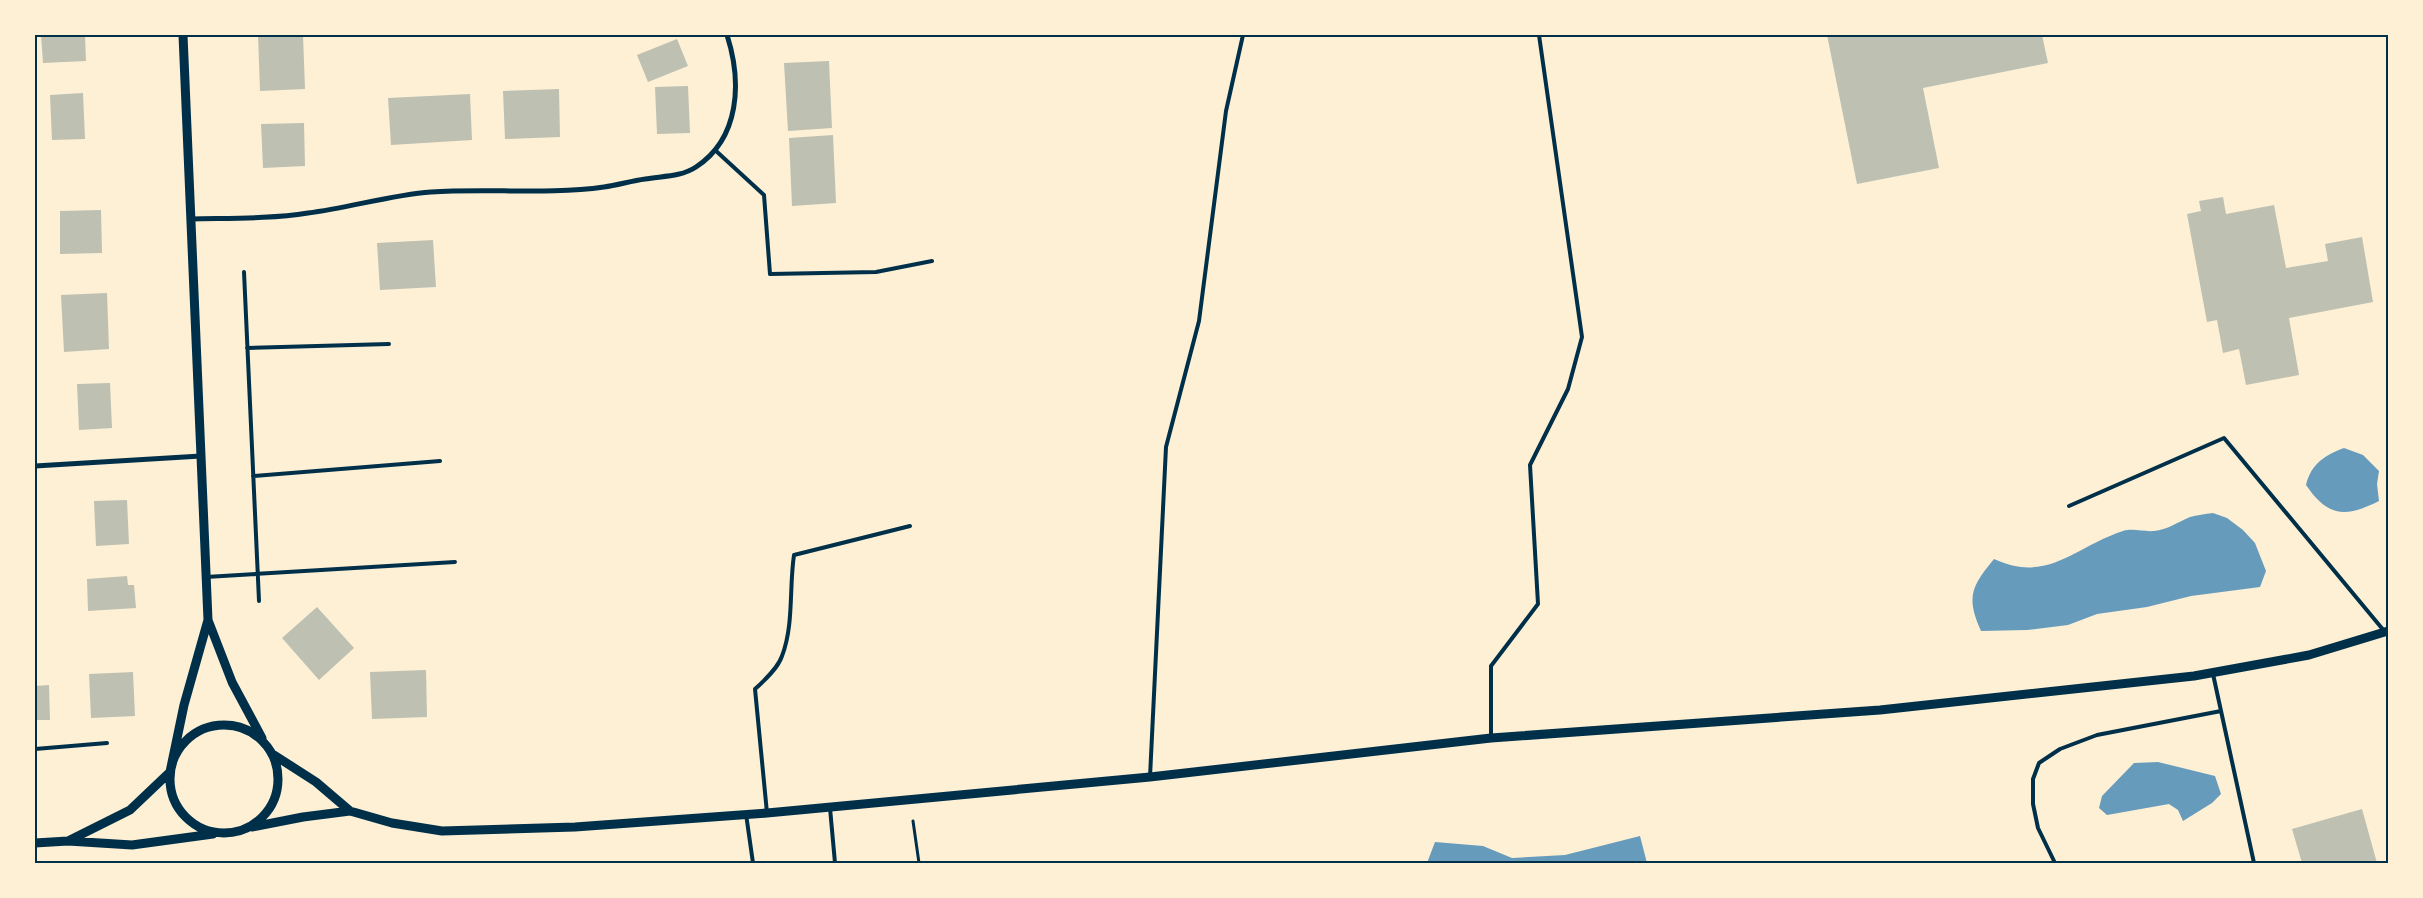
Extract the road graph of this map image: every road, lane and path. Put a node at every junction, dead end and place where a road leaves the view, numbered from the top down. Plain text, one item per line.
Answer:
1 (183, 35) edge
2 (727, 35) edge
3 (1243, 35) edge
4 (1539, 35) edge
5 (715, 150) junction
6 (191, 220) junction
7 (932, 261) dead end
8 (244, 272) dead end
9 (389, 344) dead end
10 (247, 348) junction
11 (201, 456) junction
12 (440, 461) dead end
13 (35, 466) edge
14 (253, 476) junction
15 (2069, 506) dead end
16 (910, 526) dead end
17 (455, 562) dead end
18 (258, 574) junction
19 (206, 577) junction
20 (259, 601) dead end
21 (208, 620) junction
22 (2386, 631) edge
23 (2212, 672) junction
24 (2221, 711) junction
25 (1491, 738) junction
26 (264, 742) junction
27 (107, 743) dead end
28 (35, 748) edge
29 (274, 755) junction
30 (170, 772) junction
31 (1150, 777) junction
32 (911, 800) junction
33 (830, 808) junction
34 (350, 811) junction
35 (767, 813) junction
36 (746, 814) junction
37 (248, 828) junction
38 (216, 833) junction
39 (68, 841) junction
40 (35, 843) edge
41 (753, 863) edge
42 (835, 863) edge
43 (919, 863) edge
44 (2055, 863) edge
45 (2254, 863) edge

1 - 6 street
2 - 5 street
3 - 31 lane
4 - 25 lane
5 - 6 street
5 - 7 lane
6 - 11 street
8 - 10 lane
9 - 10 lane
10 - 14 lane
11 - 13 street
11 - 19 street
12 - 14 lane
14 - 18 lane
15 - 22 lane
16 - 35 lane
17 - 18 lane
18 - 19 lane
18 - 20 lane
19 - 21 street
21 - 26 street
21 - 30 street
22 - 23 street
23 - 24 lane
23 - 25 street
24 - 44 lane
24 - 45 lane
25 - 31 street
26 - 29 street
26 - 30 street
27 - 28 lane
29 - 34 street
29 - 37 street
30 - 38 street
30 - 39 street
31 - 32 street
32 - 33 street
32 - 43 path
33 - 35 street
33 - 42 lane
34 - 36 street
34 - 37 street
35 - 36 street
36 - 41 lane
37 - 38 street
38 - 39 street
39 - 40 street

